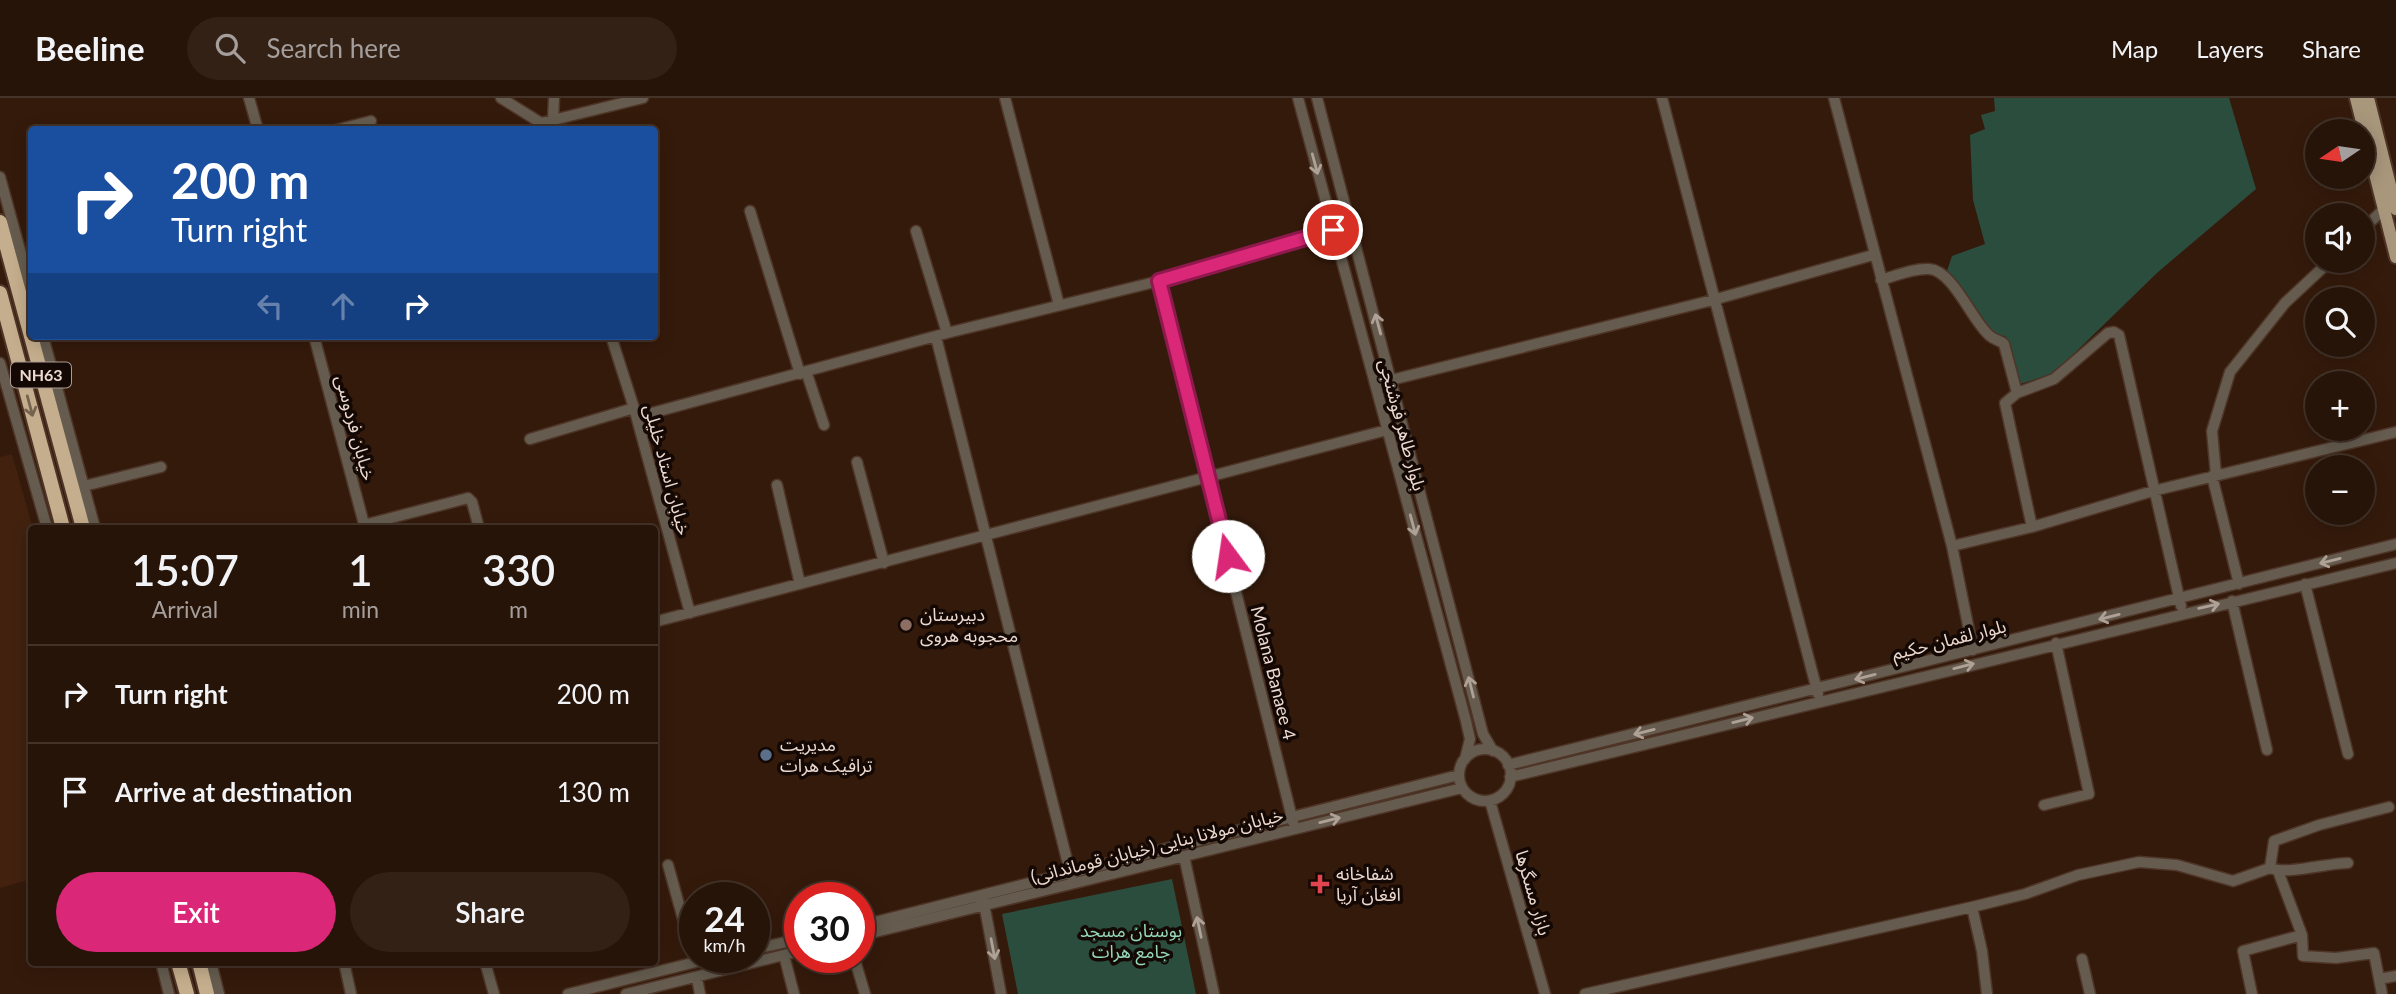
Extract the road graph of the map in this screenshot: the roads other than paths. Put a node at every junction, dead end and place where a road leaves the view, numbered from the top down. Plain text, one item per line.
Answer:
1 (249, 98) edge
2 (501, 98) edge
3 (554, 98) edge
4 (643, 98) edge
5 (1005, 98) edge
6 (1298, 98) edge
7 (1317, 98) edge
8 (1662, 98) edge
9 (1834, 98) edge
10 (2356, 98) edge
11 (2368, 98) edge
12 (371, 121) dead end
13 (553, 121) junction
14 (257, 126) edge
15 (352, 126) edge
16 (541, 126) edge
17 (0, 177) edge
18 (2392, 203) edge
19 (750, 211) dead end
20 (2375, 218) edge
21 (0, 222) edge
22 (1333, 230) junction
23 (916, 231) dead end
24 (1873, 256) junction
25 (2396, 257) edge
26 (2317, 273) edge
27 (28, 279) edge
28 (1881, 280) junction
29 (1159, 281) junction
30 (0, 293) edge
31 (1713, 300) junction
32 (1059, 305) junction
33 (28, 325) edge
34 (942, 335) junction
35 (32, 340) edge
36 (44, 340) edge
37 (315, 340) edge
38 (612, 340) edge
39 (0, 363) edge
40 (803, 374) junction
41 (1393, 382) junction
42 (1375, 384) junction
43 (3, 386) edge
44 (2017, 393) junction
45 (636, 412) junction
46 (824, 425) dead end
47 (1387, 430) junction
48 (2396, 432) edge
49 (530, 439) dead end
50 (857, 462) dead end
51 (161, 467) dead end
52 (2214, 476) junction
53 (1209, 478) junction
54 (777, 485) dead end
55 (84, 486) junction
56 (2152, 491) junction
57 (46, 525) edge
58 (62, 525) edge
59 (82, 525) edge
60 (94, 525) edge
61 (365, 525) edge
62 (369, 525) edge
63 (478, 525) edge
64 (2032, 527) junction
65 (984, 536) junction
66 (2396, 544) edge
67 (1952, 546) junction
68 (884, 563) junction
69 (2396, 563) edge
70 (800, 584) junction
71 (2239, 584) junction
72 (2305, 584) junction
73 (2180, 599) junction
74 (2232, 601) junction
75 (2183, 612) junction
76 (690, 613) junction
77 (658, 621) edge
78 (2056, 643) junction
79 (1973, 650) junction
80 (1817, 689) junction
81 (1821, 701) junction
82 (2267, 750) dead end
83 (1493, 751) junction
84 (2348, 754) dead end
85 (1465, 759) junction
86 (1508, 765) junction
87 (1459, 775) junction
88 (1510, 777) junction
89 (1462, 788) junction
90 (1490, 801) junction
91 (2045, 805) dead end
92 (2389, 807) dead end
93 (1291, 817) junction
94 (1294, 829) junction
95 (1184, 856) junction
96 (2348, 863) dead end
97 (668, 865) dead end
98 (2274, 870) junction
99 (1070, 871) junction
100 (1071, 884) junction
101 (983, 899) junction
102 (679, 905) edge
103 (1972, 907) junction
104 (875, 923) edge
105 (875, 931) edge
106 (2302, 935) junction
107 (784, 955) edge
108 (2082, 959) dead end
109 (162, 966) edge
110 (179, 966) edge
111 (200, 966) edge
112 (212, 966) edge
113 (345, 966) edge
114 (486, 966) edge
115 (679, 966) edge
116 (789, 973) edge
117 (859, 973) edge
118 (2396, 976) edge
119 (697, 978) junction
120 (2379, 979) junction
121 (169, 994) edge
122 (187, 994) edge
123 (207, 994) edge
124 (219, 994) edge
125 (351, 994) edge
126 (494, 994) edge
127 (568, 994) edge
128 (626, 994) edge
129 (700, 994) edge
130 (794, 994) edge
131 (865, 994) edge
132 (1001, 994) edge
133 (1214, 994) edge
134 (1545, 994) edge
135 (1585, 994) edge
136 (1987, 994) edge
137 (2090, 994) edge
138 (2252, 994) edge
139 (2382, 994) edge

1 - 14 street
2 - 16 street
3 - 13 street
4 - 13 street
5 - 32 street
6 -> 22 street, بلوار طاهر فوشنجی
41 -> 7 street, بلوار طاهر فوشنجی
8 - 31 street
9 - 24 street
10 - 18 main road
11 - 18 main road
12 - 15 street
13 - 16 street
17 - 27 street
18 - 20 street
18 - 25 main road
19 - 40 street
21 - 33 highway, NH63
22 - 29 street
22 - 42 street, بلوار طاهر فوشنجی
23 - 34 street
24 - 28 street
24 - 31 street
26 - 52 street
28 - 44 street
28 - 67 street
29 - 32 street
29 - 53 street, Molana Banaee 4
30 -> 58 highway, NH63
31 - 41 street
31 - 80 street
32 - 34 street
34 - 40 street
34 - 65 street
35 - 59 highway, NH63
36 - 55 street
37 - 61 street, خیابان فردوسی
38 - 45 street, خیابان استاد خلیلی
39 - 43 street
40 - 45 street
40 - 46 street
41 - 42 street
83 -> 41 street, بلوار طاهر فوشنجی
42 - 47 street, بلوار طاهر فوشنجی
43 - 57 street
44 - 56 street
44 - 64 street
45 - 49 street
45 - 76 street, خیابان استاد خلیلی
47 - 53 street
47 -> 85 street, بلوار طاهر فوشنجی
48 - 52 street
50 - 68 street
51 - 55 street
52 - 56 street
52 - 71 street
53 - 65 street
53 - 93 street, Molana Banaee 4
54 - 70 street
55 - 60 street
56 - 64 street
56 - 73 street
62 - 63 street
64 - 67 street
65 - 68 street
65 - 99 street
66 -> 71 street, بلوار لقمان حکیم
67 - 79 street
68 - 70 street
69 - 72 street, بلوار لقمان حکیم
70 - 76 street
71 - 73 street, بلوار لقمان حکیم
72 - 74 street, بلوار لقمان حکیم
72 - 84 street
73 - 75 street
73 -> 79 street, بلوار لقمان حکیم
75 -> 74 street, بلوار لقمان حکیم
74 - 82 street
75 - 78 street, بلوار لقمان حکیم
76 - 77 street
81 -> 78 street, بلوار لقمان حکیم
78 - 91 street
79 -> 80 street, بلوار لقمان حکیم
80 - 81 street
80 -> 86 street, بلوار لقمان حکیم
88 -> 81 street, بلوار لقمان حکیم
83 - 85 street
83 - 86 street
85 - 87 street
86 - 88 street
87 - 89 street
87 - 93 street, خیابان مولانا بنایی (خیابان قوماندانی)
88 - 90 street
89 - 90 street
94 -> 89 street, خیابان مولانا بنایی (خیابان قوماندانی)
90 - 134 street, بازار مسگرها
92 - 98 street
93 - 94 street, Molana Banaee 4
93 - 99 street, خیابان مولانا بنایی (خیابان قوماندانی)
94 - 95 street, خیابان مولانا بنایی (خیابان قوماندانی)
95 - 100 street, خیابان مولانا بنایی (خیابان قوماندانی)
133 -> 95 street
96 - 98 street
97 - 102 street
98 - 103 street
98 - 106 street
99 - 100 street
99 - 101 street, خیابان مولانا بنایی (خیابان قوماندانی)
100 - 101 street, خیابان مولانا بنایی (خیابان قوماندانی)
101 - 104 street, خیابان مولانا بنایی (خیابان قوماندانی)
101 - 105 street, خیابان مولانا بنایی (خیابان قوماندانی)
101 -> 132 street
103 - 135 street
103 - 136 street
106 - 120 street
106 - 138 street
107 - 119 street
108 - 137 street
109 - 121 street
110 - 122 highway
111 - 123 highway
112 - 124 street
113 - 125 street
114 - 126 street
115 - 127 street
116 - 130 street
117 - 131 street
118 - 120 street
119 - 128 street
119 - 129 street
120 - 139 street

